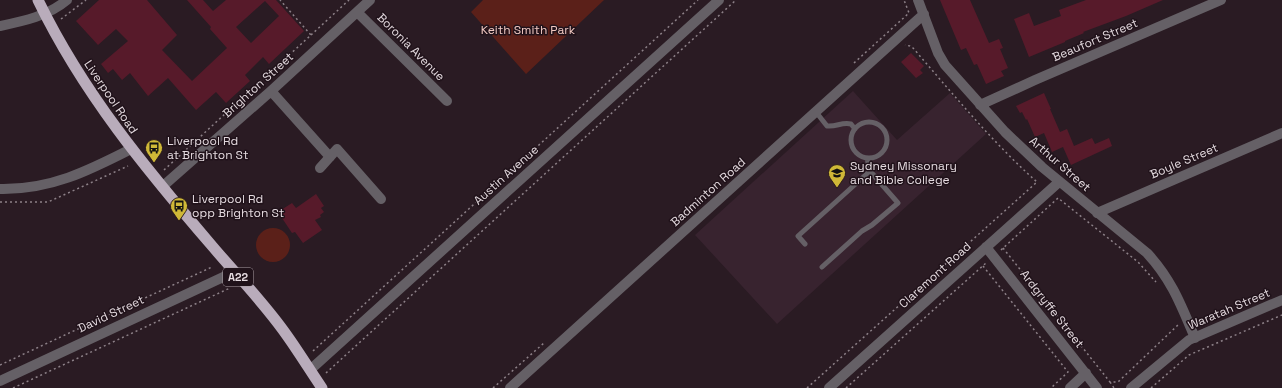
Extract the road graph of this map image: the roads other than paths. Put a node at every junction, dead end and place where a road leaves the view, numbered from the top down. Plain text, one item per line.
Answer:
1 (38, 0) edge
2 (67, 0) edge
3 (370, 0) edge
4 (720, 0) edge
5 (918, 0) edge
6 (1221, 0) edge
7 (357, 12) junction
8 (45, 14) junction
9 (924, 14) junction
10 (0, 26) edge
11 (271, 91) junction
12 (447, 101) dead end
13 (980, 105) junction
14 (816, 112) junction
15 (855, 129) junction
16 (1282, 133) edge
17 (131, 149) junction
18 (330, 157) junction
19 (868, 158) junction
20 (320, 168) dead end
21 (870, 171) junction
22 (1059, 182) junction
23 (162, 187) junction
24 (0, 189) edge
25 (381, 198) dead end
26 (1097, 213) junction
27 (805, 244) dead end
28 (986, 247) junction
29 (822, 267) dead end
30 (234, 272) junction
31 (1282, 300) edge
32 (1195, 338) junction
33 (310, 370) junction
34 (1086, 373) junction
35 (0, 381) edge
36 (322, 388) edge
37 (510, 388) edge
38 (829, 388) edge
39 (1070, 388) edge
40 (1097, 388) edge
41 (1131, 388) edge

1 - 8 highway, Liverpool Road / A22
2 - 8 street
3 - 7 street, Brighton Street
4 - 33 street, Austin Avenue
5 - 9 street, Arthur Street
6 - 13 street, Beaufort Street
7 - 11 street, Brighton Street
7 - 12 street, Boronia Avenue
8 - 10 street
8 - 17 highway, Liverpool Road / A22
9 - 13 street, Arthur Street
9 - 14 street, Badminton Road
11 - 18 street
11 - 23 street, Brighton Street
13 - 22 street, Arthur Street
14 - 15 lane
14 - 37 street, Badminton Road
15 - 19 lane
15 - 19 lane
16 - 26 street, Boyle Street
17 - 23 highway, Liverpool Road / A22
17 - 24 street
18 - 20 street
18 - 25 street
19 - 21 lane
21 - 27 lane
21 - 29 lane
22 - 26 street, Arthur Street
22 - 28 street, Claremont Road
23 - 30 highway, Liverpool Road / A22
26 - 32 street, Arthur Street
28 - 34 street, Ardgryffe Street
28 - 38 street, Claremont Road
30 - 33 highway, Liverpool Road / A22
30 - 35 street, David Street
31 - 32 street, Waratah Street
32 - 41 street, Waratah Street
33 - 36 highway, Liverpool Road / A22
34 - 39 street
34 - 40 street, Ardgryffe Street

